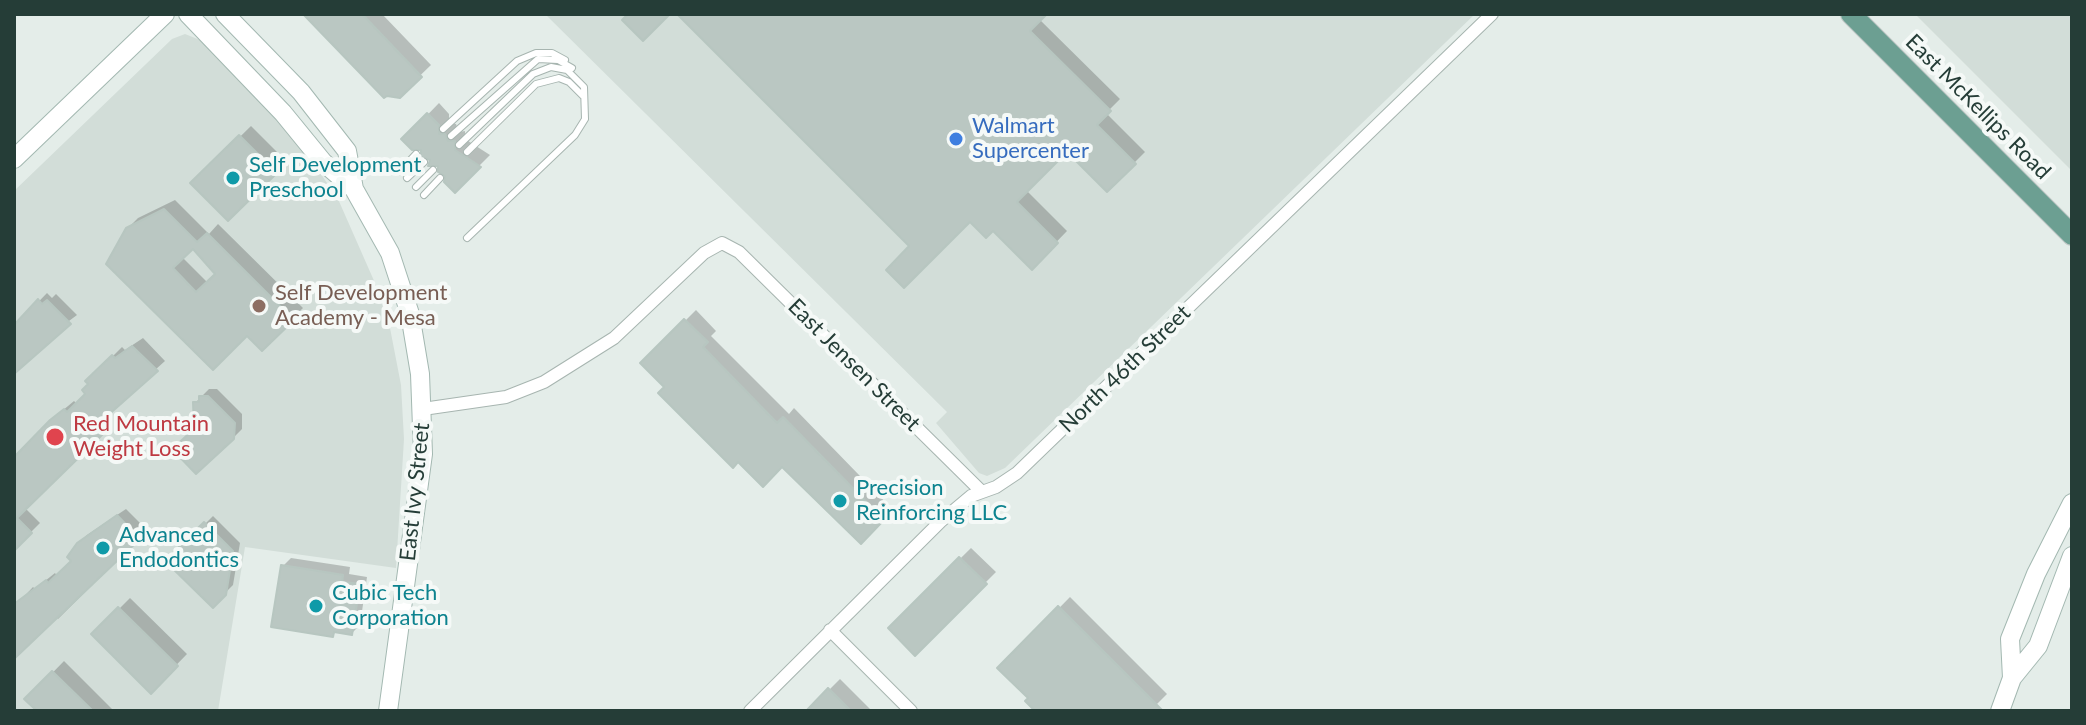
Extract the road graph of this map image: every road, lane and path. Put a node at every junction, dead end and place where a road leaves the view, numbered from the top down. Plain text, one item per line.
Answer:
1 (165, 14) edge
2 (188, 14) edge
3 (225, 14) edge
4 (1492, 14) edge
5 (1851, 14) edge
6 (572, 69) junction
7 (578, 78) junction
8 (585, 99) junction
9 (443, 129) dead end
10 (451, 136) dead end
11 (459, 145) dead end
12 (467, 152) dead end
13 (416, 154) dead end
14 (14, 159) edge
15 (424, 162) dead end
16 (433, 170) dead end
17 (400, 171) dead end
18 (407, 178) dead end
19 (440, 178) dead end
20 (416, 187) dead end
21 (354, 189) junction
22 (424, 195) dead end
23 (2072, 235) edge
24 (467, 238) dead end
25 (423, 409) junction
26 (982, 492) junction
27 (2072, 503) edge
28 (2072, 556) edge
29 (830, 630) junction
30 (2012, 678) junction
31 (388, 711) edge
32 (750, 711) edge
33 (911, 711) edge
34 (2000, 711) edge

1 - 14 street
2 - 21 street, East Ivy Street
3 - 21 street, East Ivy Street
4 - 26 street, North 46th Street
5 - 23 main road, East McKellips Road
6 - 7 lane
6 - 9 lane
6 - 10 lane
7 - 8 lane
7 - 11 lane
8 - 12 lane
8 - 24 lane
13 - 17 lane
15 - 18 lane
16 - 20 lane
19 - 22 lane
21 - 25 street, East Ivy Street
25 - 26 street, East Jensen Street
25 - 31 street, East Ivy Street
26 - 29 street, North 46th Street
27 - 30 street
28 - 30 street
29 - 32 street, North 46th Street
29 - 33 street
30 - 34 street

